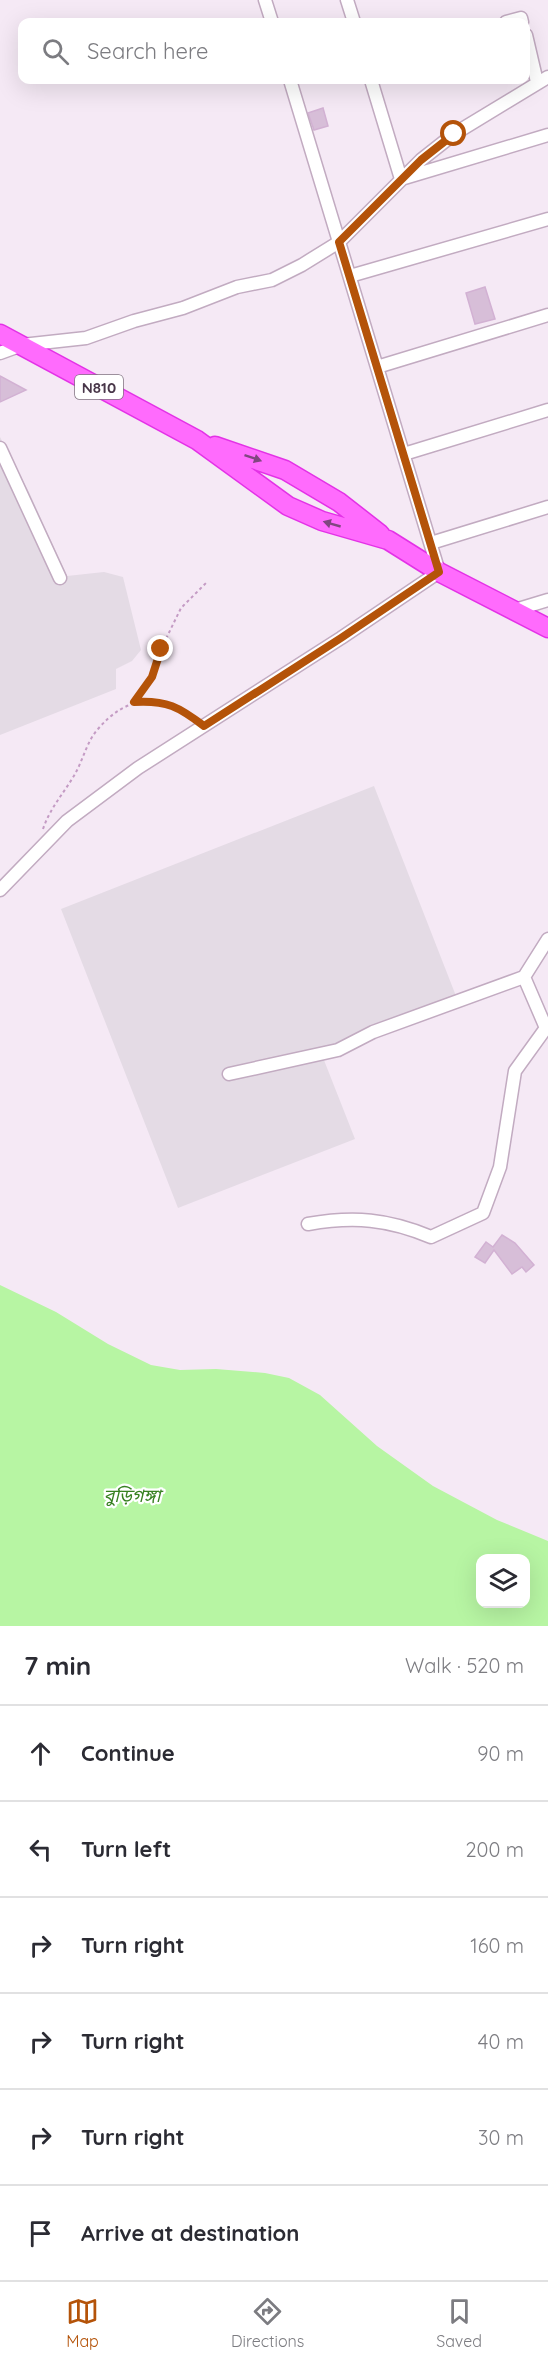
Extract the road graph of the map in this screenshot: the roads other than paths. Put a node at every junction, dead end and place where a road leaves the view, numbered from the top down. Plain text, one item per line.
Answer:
1 (265, 0) edge
2 (348, 0) edge
3 (271, 18) edge
4 (353, 18) edge
5 (530, 48) edge
6 (543, 80) edge
7 (291, 84) edge
8 (372, 84) edge
9 (548, 135) edge
10 (401, 178) junction
11 (548, 219) edge
12 (339, 242) junction
13 (350, 276) junction
14 (548, 315) edge
15 (0, 334) edge
16 (22, 345) junction
17 (0, 352) edge
18 (377, 367) junction
19 (548, 410) edge
20 (197, 440) junction
21 (0, 448) edge
22 (404, 454) junction
23 (548, 507) edge
24 (388, 540) junction
25 (431, 543) junction
26 (439, 572) junction
27 (60, 578) dead end
28 (548, 600) edge
29 (515, 610) junction
30 (548, 628) edge
31 (0, 890) edge
32 (548, 939) edge
33 (524, 977) junction
34 (229, 1074) dead end
35 (308, 1224) dead end

1 - 3 street
2 - 4 street
5 - 6 street
6 - 10 street
7 - 12 street
8 - 10 street
9 - 10 street
10 - 12 street
11 - 13 street
12 - 13 street
12 - 16 street
13 - 18 street
14 - 18 street
15 - 16 highway, N810
16 - 17 street
16 - 20 highway, N810
18 - 22 street
19 - 22 street
20 -> 24 highway, N810
24 -> 20 highway, N810
21 - 27 street
22 - 25 street
23 - 25 street
24 - 26 highway, N810
25 - 26 street
26 - 29 highway, N810
26 - 31 street
28 - 29 street
29 - 30 highway, N810
32 - 33 street
33 - 34 street
33 - 35 street

